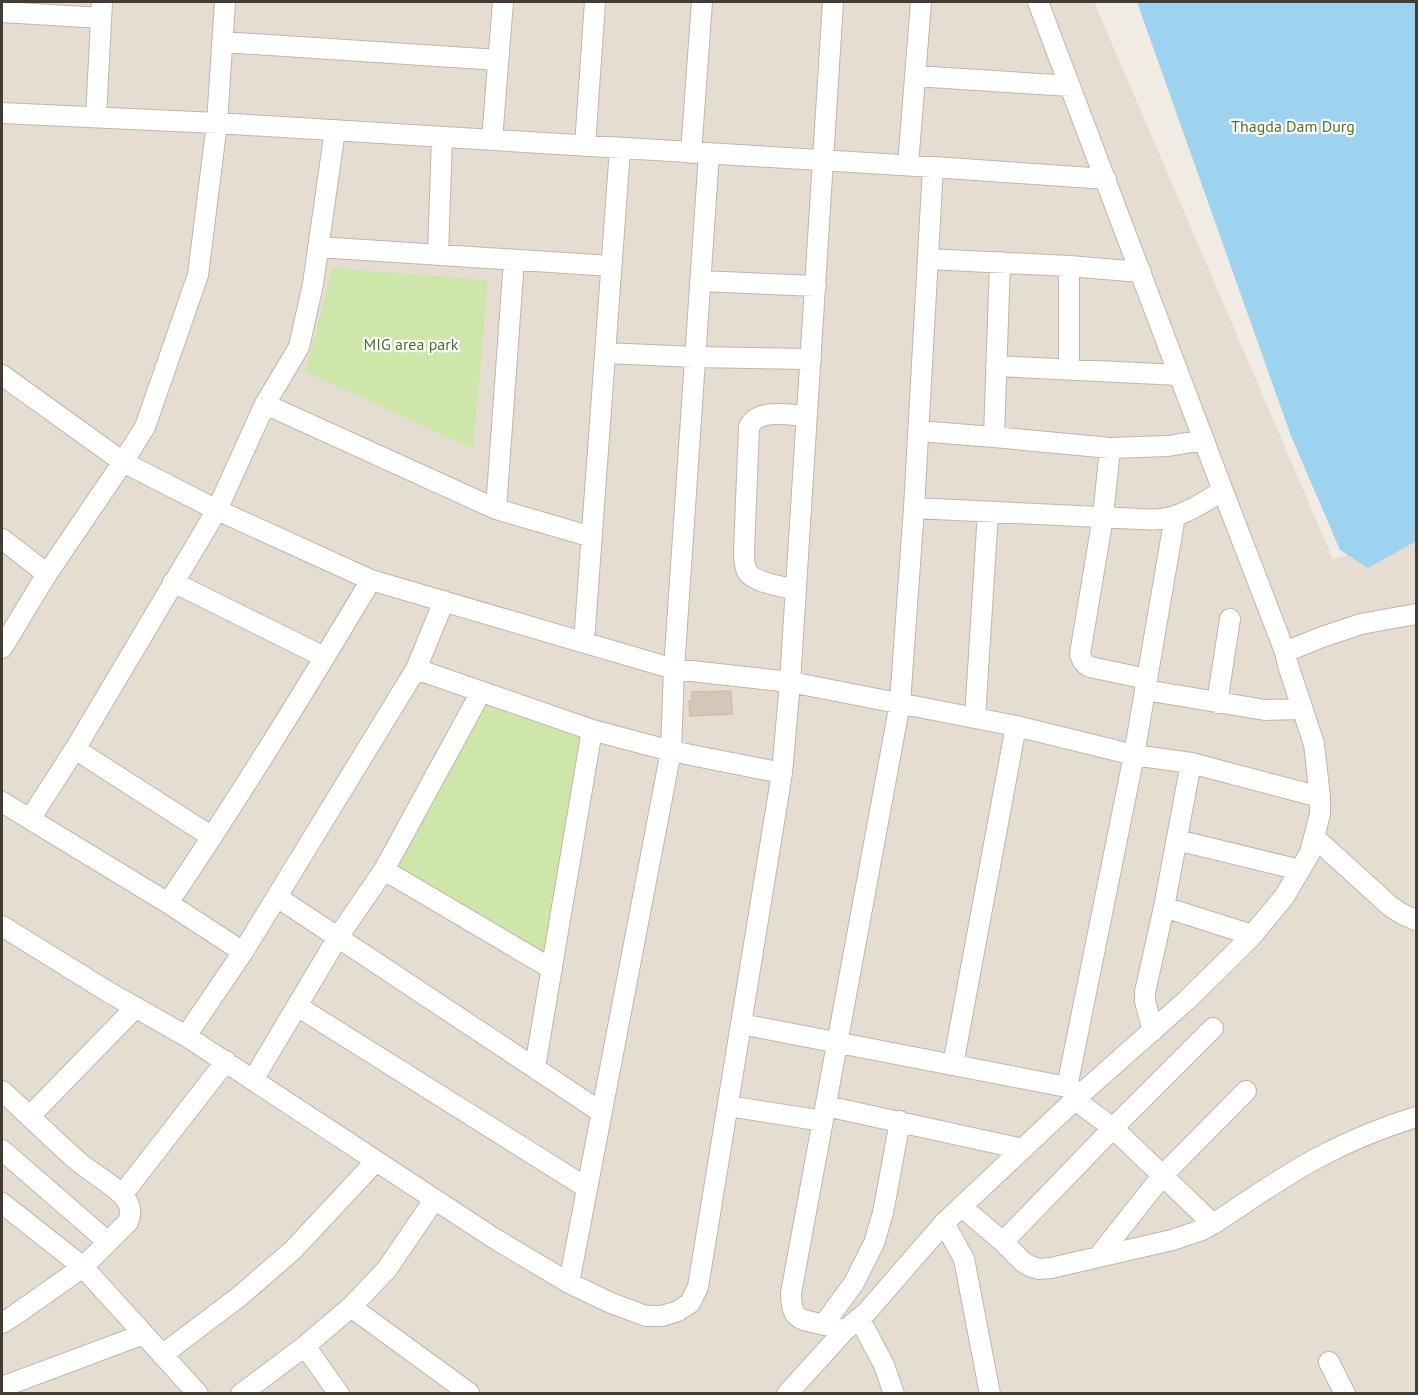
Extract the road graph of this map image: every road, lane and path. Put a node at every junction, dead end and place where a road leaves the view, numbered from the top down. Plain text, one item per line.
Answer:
1 (225, 2) edge
2 (503, 2) edge
3 (596, 2) edge
4 (702, 2) edge
5 (833, 2) edge
6 (921, 2) edge
7 (1038, 2) edge
8 (102, 10) edge
9 (2, 12) edge
10 (223, 42) junction
11 (498, 60) junction
12 (915, 76) junction
13 (1070, 86) junction
14 (2, 112) edge
15 (96, 117) junction
16 (217, 123) junction
17 (335, 130) junction
18 (442, 137) junction
19 (492, 140) junction
20 (585, 146) junction
21 (620, 148) junction
22 (700, 153) junction
23 (824, 160) junction
24 (908, 165) junction
25 (933, 167) junction
26 (1106, 179) junction
27 (318, 247) junction
28 (438, 255) junction
29 (928, 259) junction
30 (514, 260) junction
31 (1000, 262) junction
32 (611, 266) junction
33 (1069, 266) junction
34 (1141, 272) junction
35 (700, 281) junction
36 (816, 286) junction
37 (605, 353) junction
38 (695, 357) junction
39 (811, 359) junction
40 (996, 366) junction
41 (1069, 369) junction
42 (2, 375) edge
43 (1179, 375) junction
44 (265, 404) junction
45 (807, 416) junction
46 (918, 431) junction
47 (994, 436) junction
48 (1204, 440) junction
49 (1110, 448) junction
50 (123, 462) junction
51 (1223, 490) junction
52 (914, 508) junction
53 (496, 509) junction
54 (217, 510) junction
55 (988, 512) junction
56 (1175, 516) junction
57 (1103, 517) junction
58 (592, 537) junction
59 (2, 539) edge
60 (47, 574) junction
61 (371, 580) junction
62 (173, 582) junction
63 (796, 590) junction
64 (444, 601) junction
65 (1416, 614) edge
66 (1230, 619) dead end
67 (584, 642) junction
68 (2, 648) edge
69 (1286, 652) junction
70 (324, 657) junction
71 (416, 669) junction
72 (674, 669) junction
73 (790, 682) junction
74 (1146, 685) junction
75 (481, 692) junction
76 (1217, 703) junction
77 (900, 704) junction
78 (1302, 709) junction
79 (975, 718) junction
80 (1016, 726) junction
81 (592, 730) junction
82 (75, 749) junction
83 (671, 751) junction
84 (1134, 755) junction
85 (1191, 763) junction
86 (782, 773) junction
87 (1320, 797) junction
88 (2, 802) edge
89 (30, 819) junction
90 (212, 837) junction
91 (1314, 837) junction
92 (1177, 840) junction
93 (384, 870) junction
94 (1300, 870) junction
95 (277, 897) junction
96 (168, 903) junction
97 (1164, 907) junction
98 (1416, 920) edge
99 (2, 926) edge
100 (1252, 935) junction
101 (338, 937) junction
102 (243, 952) junction
103 (552, 969) junction
104 (297, 1006) junction
105 (136, 1007) junction
106 (741, 1024) junction
107 (1213, 1028) dead end
108 (1153, 1031) junction
109 (186, 1036) junction
110 (837, 1043) junction
111 (225, 1061) junction
112 (953, 1065) junction
113 (535, 1067) junction
114 (253, 1080) junction
115 (2, 1091) edge
116 (1246, 1092) dead end
117 (1075, 1093) junction
118 (728, 1106) junction
119 (601, 1112) junction
120 (824, 1113) junction
121 (30, 1116) junction
122 (1416, 1117) edge
123 (900, 1121) junction
124 (1113, 1128) junction
125 (1023, 1149) junction
126 (2, 1150) edge
127 (376, 1161) junction
128 (1162, 1176) junction
129 (587, 1188) junction
130 (122, 1195) junction
131 (434, 1200) junction
132 (2, 1203) edge
133 (962, 1207) junction
134 (944, 1223) junction
135 (1213, 1224) junction
136 (108, 1242) junction
137 (1003, 1242) junction
138 (1098, 1257) junction
139 (83, 1267) junction
140 (569, 1283) junction
141 (351, 1307) junction
142 (2, 1323) edge
143 (824, 1324) junction
144 (852, 1324) junction
145 (144, 1334) junction
146 (305, 1346) junction
147 (162, 1355) junction
148 (1329, 1362) dead end
149 (2, 1388) edge
150 (469, 1393) edge
151 (198, 1394) edge
152 (241, 1394) edge
153 (339, 1394) edge
154 (787, 1394) edge
155 (894, 1394) edge
156 (990, 1394) edge
157 (1345, 1394) edge

1 - 10 street
2 - 11 street
3 - 20 street
4 - 22 street
5 - 23 street
6 - 12 street
7 - 13 street
8 - 9 street
8 - 15 street
10 - 11 street
10 - 16 street
11 - 19 street
12 - 13 street
12 - 24 street
13 - 26 street
14 - 15 street
15 - 16 street
16 - 17 street
16 - 50 street
17 - 18 street
17 - 27 street
18 - 19 street
18 - 28 street
19 - 20 street
20 - 21 street
21 - 22 street
21 - 32 street
22 - 23 street
22 - 35 street
23 - 24 street
23 - 36 street
24 - 25 street
25 - 26 street
25 - 29 street
26 - 34 street
27 - 28 street
27 - 44 street
28 - 30 street
29 - 31 street
29 - 46 street
30 - 32 street
30 - 53 street
31 - 33 street
31 - 40 street
32 - 37 street
33 - 34 street
33 - 41 street
34 - 43 street
35 - 36 street
35 - 38 street
36 - 39 street
37 - 38 street
37 - 58 street
38 - 39 street
38 - 72 street
39 - 45 street
40 - 41 street
40 - 47 street
41 - 43 street
42 - 50 street
43 - 48 street
44 - 53 street
44 - 54 street
45 - 63 street
45 - 63 street
46 - 47 street
46 - 52 street
47 - 49 street
48 - 49 street
48 - 51 street
49 - 57 street
50 - 54 street
50 - 60 street
51 - 56 street
51 - 69 street
52 - 55 street
52 - 77 street
53 - 58 street
54 - 61 street
54 - 62 street
55 - 57 street
55 - 79 street
56 - 57 street
56 - 74 street
57 - 74 street
58 - 67 street
59 - 60 street
60 - 68 street
61 - 64 street
61 - 70 street
62 - 70 street
62 - 82 street
63 - 73 street
64 - 67 street
64 - 71 street
65 - 69 street
66 - 76 street
67 - 72 street
69 - 78 street
70 - 90 street
71 - 75 street
71 - 95 street
72 - 73 street
72 - 83 street
73 - 77 street
73 - 86 street
74 - 76 street
74 - 84 street
75 - 81 street
75 - 93 street
76 - 78 street
77 - 79 street
77 - 110 street
78 - 87 street
79 - 80 street
80 - 84 street
80 - 112 street
81 - 83 street
81 - 103 street
82 - 89 street
82 - 90 street
83 - 86 street
83 - 119 street
84 - 85 street
84 - 117 street
85 - 87 street
85 - 92 street
86 - 106 street
87 - 91 street
88 - 89 street
89 - 96 street
90 - 96 street
91 - 94 street
91 - 98 street
92 - 94 street
92 - 97 street
93 - 101 street
93 - 103 street
94 - 100 street
95 - 101 street
95 - 102 street
96 - 102 street
97 - 100 street
97 - 108 street
99 - 105 street
100 - 108 street
101 - 104 street
101 - 113 street
102 - 109 street
103 - 113 street
104 - 114 street
104 - 129 street
105 - 109 street
105 - 121 street
106 - 110 street
106 - 118 street
107 - 124 street
108 - 117 street
109 - 111 street
110 - 112 street
110 - 120 street
111 - 114 street
111 - 130 street
112 - 117 street
113 - 119 street
114 - 127 street
115 - 121 street
116 - 128 street
117 - 124 street
117 - 125 street
118 - 120 street
118 - 140 street
119 - 129 street
120 - 123 street
120 - 143 street
121 - 130 street
122 - 135 street
123 - 125 street
123 - 143 street
124 - 128 street
124 - 137 street
125 - 133 street
126 - 136 street
127 - 131 street
127 - 147 street
128 - 135 street
128 - 138 street
129 - 140 street
130 - 136 street
131 - 140 street
131 - 141 street
132 - 139 street
133 - 134 street
133 - 137 street
134 - 144 street
134 - 156 street
135 - 138 street
136 - 139 street
137 - 138 street
139 - 142 street
139 - 145 street
141 - 146 street
141 - 150 street
143 - 144 street
144 - 154 street
144 - 155 street
145 - 147 street
145 - 149 street
146 - 152 street
146 - 153 street
147 - 151 street
148 - 157 street

